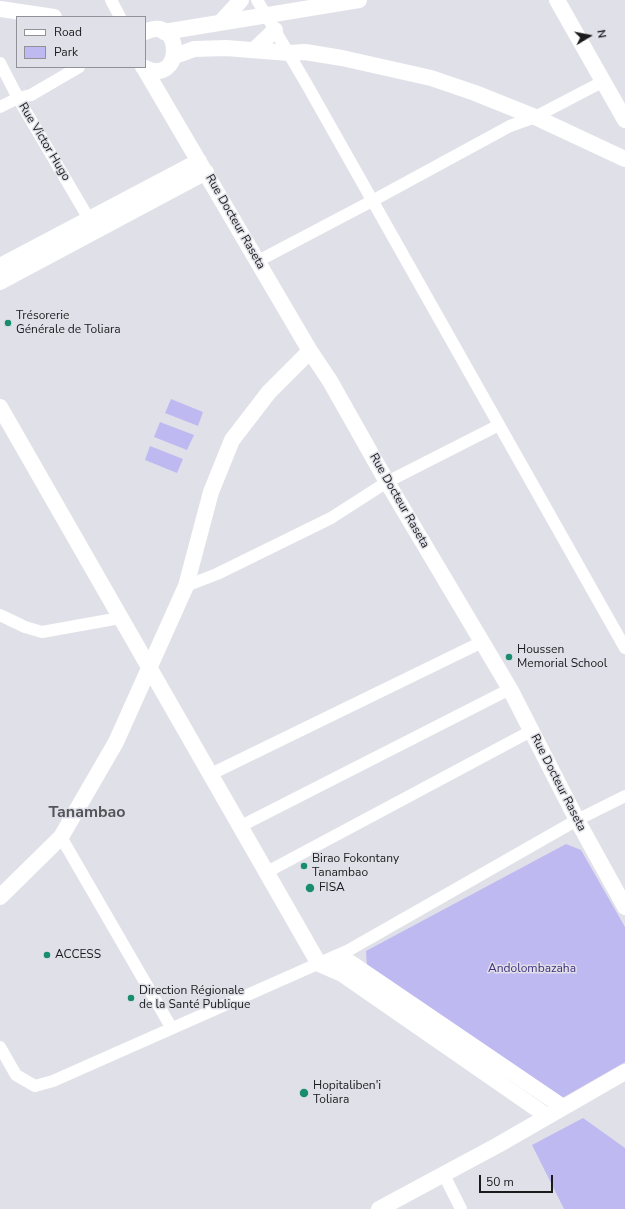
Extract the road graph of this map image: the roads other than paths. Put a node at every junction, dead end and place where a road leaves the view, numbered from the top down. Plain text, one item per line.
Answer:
1 (111, 0) edge
2 (241, 0) edge
3 (257, 0) edge
4 (359, 0) edge
5 (557, 0) edge
6 (0, 9) edge
7 (266, 14) junction
8 (47, 16) edge
9 (119, 16) edge
10 (221, 22) junction
11 (275, 30) junction
12 (146, 32) edge
13 (164, 32) junction
14 (254, 50) junction
15 (289, 53) junction
16 (170, 61) junction
17 (0, 64) edge
18 (77, 68) edge
19 (145, 68) edge
20 (146, 68) edge
21 (604, 81) junction
22 (18, 98) junction
23 (165, 100) junction
24 (0, 107) edge
25 (535, 117) junction
26 (625, 120) edge
27 (625, 159) edge
28 (203, 167) junction
29 (372, 202) junction
30 (89, 219) junction
31 (258, 261) junction
32 (0, 266) edge
33 (0, 282) edge
34 (310, 351) junction
35 (0, 407) edge
36 (499, 425) junction
37 (387, 482) junction
38 (186, 586) junction
39 (0, 615) edge
40 (120, 618) junction
41 (482, 642) junction
42 (625, 647) edge
43 (150, 666) junction
44 (510, 689) junction
45 (531, 731) junction
46 (211, 774) junction
47 (625, 796) edge
48 (577, 820) junction
49 (241, 826) junction
50 (61, 837) junction
51 (267, 872) junction
52 (0, 896) edge
53 (625, 907) edge
54 (319, 964) junction
55 (171, 1027) junction
56 (0, 1047) edge
57 (625, 1072) edge
58 (563, 1108) junction
59 (547, 1116) junction
60 (443, 1174) junction
61 (379, 1209) edge
62 (461, 1209) edge

1 - 9 street
2 - 10 street
3 - 7 street
4 - 7 street
5 - 21 street
6 - 8 street
7 - 10 street
7 - 11 street
10 - 13 street
11 - 14 street
11 - 15 street
12 - 13 street
13 - 16 street
14 - 15 street
14 - 16 street
15 - 25 street
15 - 29 street
16 - 20 street
16 - 23 street
17 - 22 street, Rue Victor Hugo
18 - 22 street
19 - 23 street, Rue Docteur Raseta
21 - 25 street
21 - 26 street
22 - 24 street
22 - 30 street, Rue Victor Hugo
23 - 28 street, Rue Docteur Raseta
25 - 27 street
25 - 29 street
28 - 30 street
28 - 31 street, Rue Docteur Raseta
28 - 33 street
29 - 31 street
29 - 36 street
30 - 32 street
31 - 34 street, Rue Docteur Raseta
34 - 37 street, Rue Docteur Raseta
34 - 38 street
35 - 40 street
36 - 37 street
36 - 42 street
37 - 38 street
37 - 41 street, Rue Docteur Raseta
38 - 43 street
39 - 40 street
40 - 43 street
41 - 44 street, Rue Docteur Raseta
41 - 46 street
43 - 46 street
43 - 50 street
44 - 45 street, Rue Docteur Raseta
44 - 49 street
45 - 48 street, Rue Docteur Raseta
45 - 51 street
46 - 49 street
47 - 48 street
48 - 53 street, Rue Docteur Raseta
48 - 54 street
49 - 51 street
50 - 52 street
50 - 55 street
51 - 54 street
54 - 55 street
54 - 58 street
54 - 59 street
55 - 56 street
57 - 58 street
58 - 59 street
59 - 60 street
60 - 61 street
60 - 62 street

